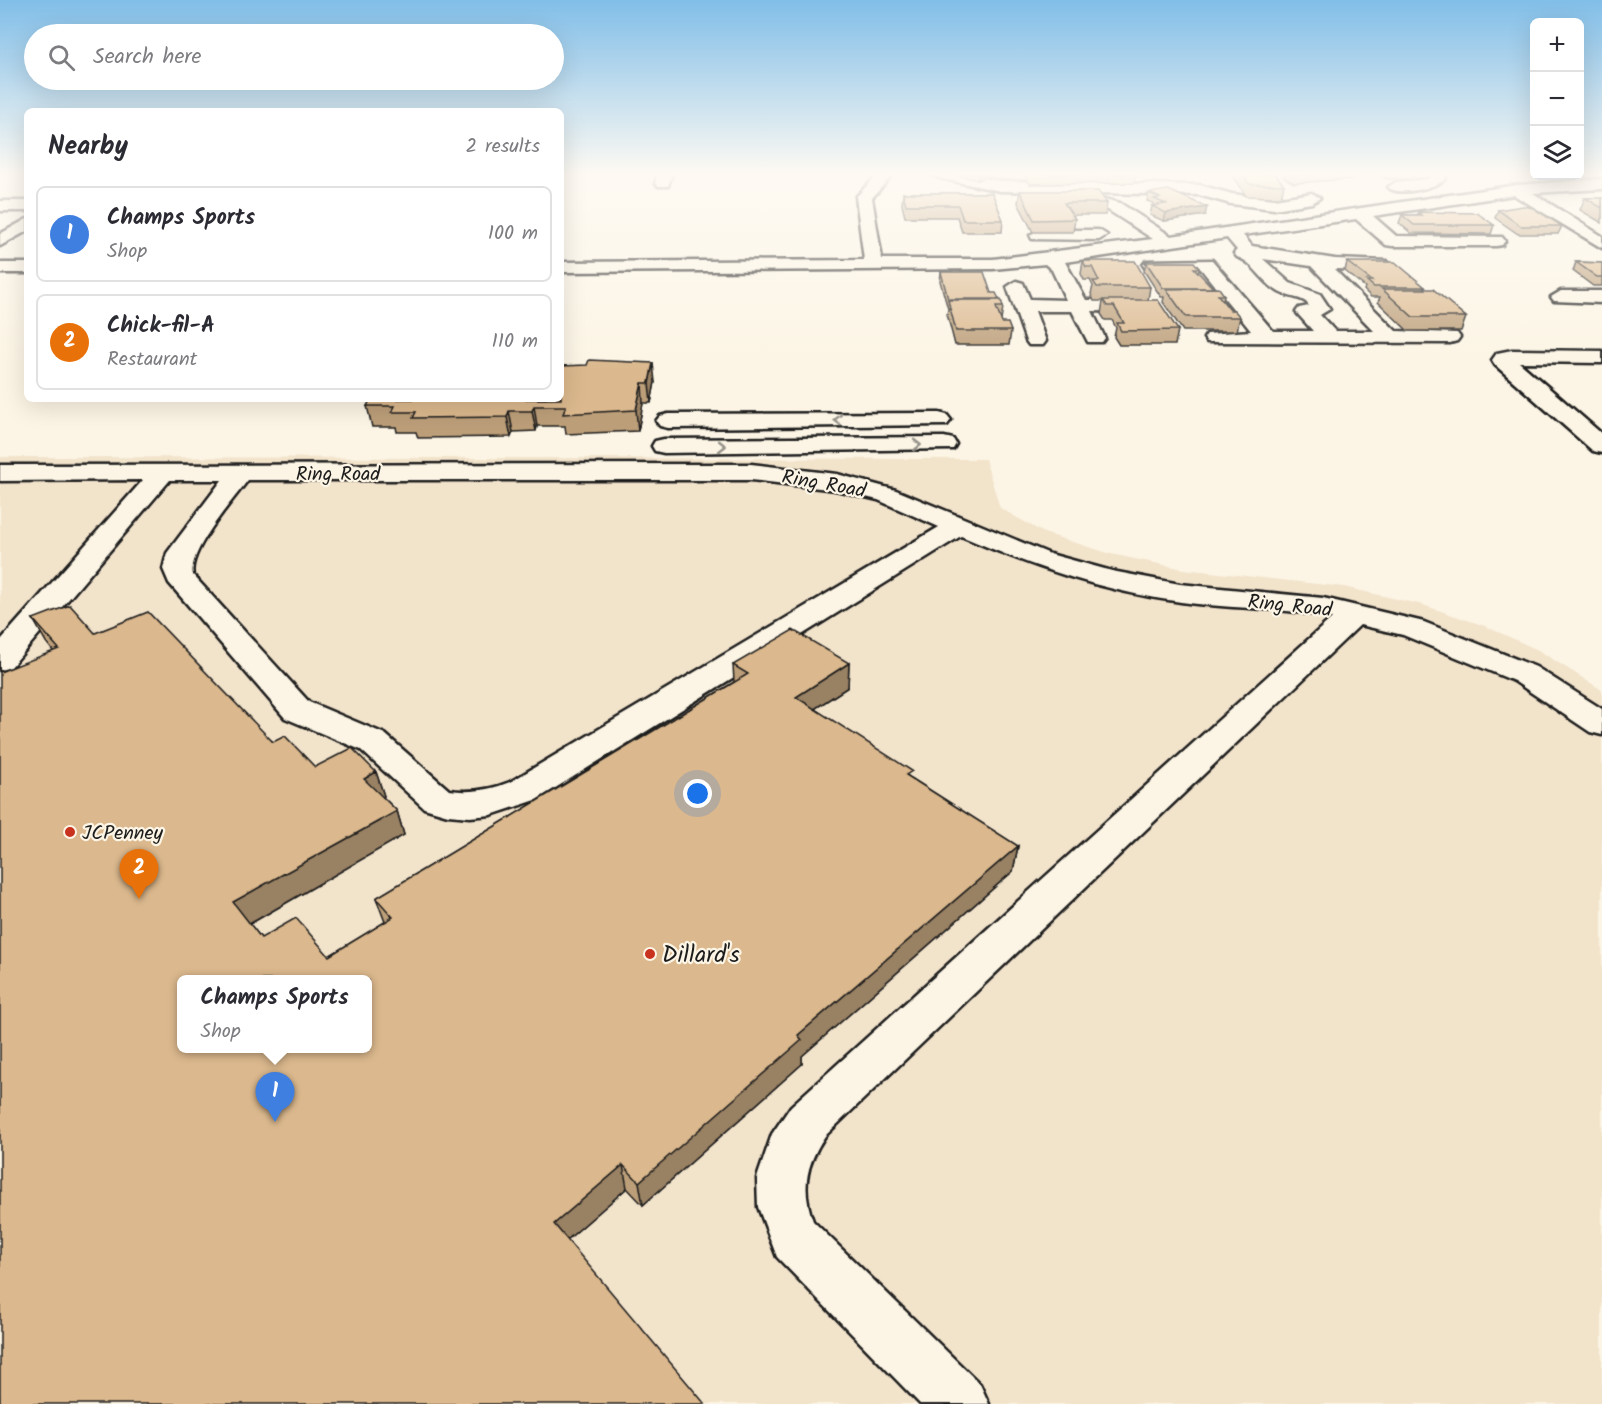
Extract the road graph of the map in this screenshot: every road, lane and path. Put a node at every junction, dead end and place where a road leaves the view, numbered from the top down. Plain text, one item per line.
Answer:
1 (870, 240) edge
2 (1105, 240) edge
3 (1165, 240) edge
4 (1184, 240) edge
5 (1238, 240) edge
6 (1390, 240) edge
7 (1168, 242) junction
8 (1496, 242) dead end
9 (1113, 250) junction
10 (1248, 251) junction
11 (1316, 261) junction
12 (1001, 263) junction
13 (1055, 263) junction
14 (1206, 264) junction
15 (1147, 265) edge
16 (1381, 265) edge
17 (874, 266) junction
18 (1125, 266) edge
19 (24, 267) edge
20 (564, 267) edge
21 (0, 268) edge
22 (1561, 297) dead end
23 (1602, 297) edge
24 (1022, 305) junction
25 (1079, 305) junction
26 (1137, 306) edge
27 (1267, 337) junction
28 (1330, 337) junction
29 (1391, 337) junction
30 (1450, 337) edge
31 (1095, 338) dead end
32 (1214, 338) edge
33 (1036, 340) dead end
34 (1602, 357) edge
35 (939, 420) dead end
36 (668, 421) dead end
37 (944, 444) dead end
38 (664, 446) dead end
39 (1602, 446) edge
40 (0, 473) edge
41 (163, 473) junction
42 (240, 473) junction
43 (960, 526) junction
44 (1355, 613) junction
45 (0, 660) edge
46 (1602, 724) edge
47 (960, 1404) edge

1 - 17 street
2 - 9 street
3 - 7 street
4 - 7 street
5 - 10 street
6 - 8 street
7 - 9 street
9 - 13 street
10 - 11 street
10 - 14 street
10 - 28 street
11 - 16 street
11 - 29 street
12 - 13 street
12 - 17 street
12 - 24 street
13 - 18 street
13 - 25 street
14 - 15 street
14 - 27 street
17 - 20 street
19 - 21 street
22 - 23 street
24 - 25 street
24 - 33 street
25 - 26 street
25 - 31 street
27 - 28 street
27 - 32 street
28 - 29 street
29 - 30 street
34 - 39 street
35 -> 36 street
38 -> 37 street
40 - 41 street, Ring Road
41 - 42 street, Ring Road
41 - 45 street
42 - 43 street, Ring Road
42 - 43 street
43 - 44 street, Ring Road
44 - 46 street, Ring Road
44 - 47 street

